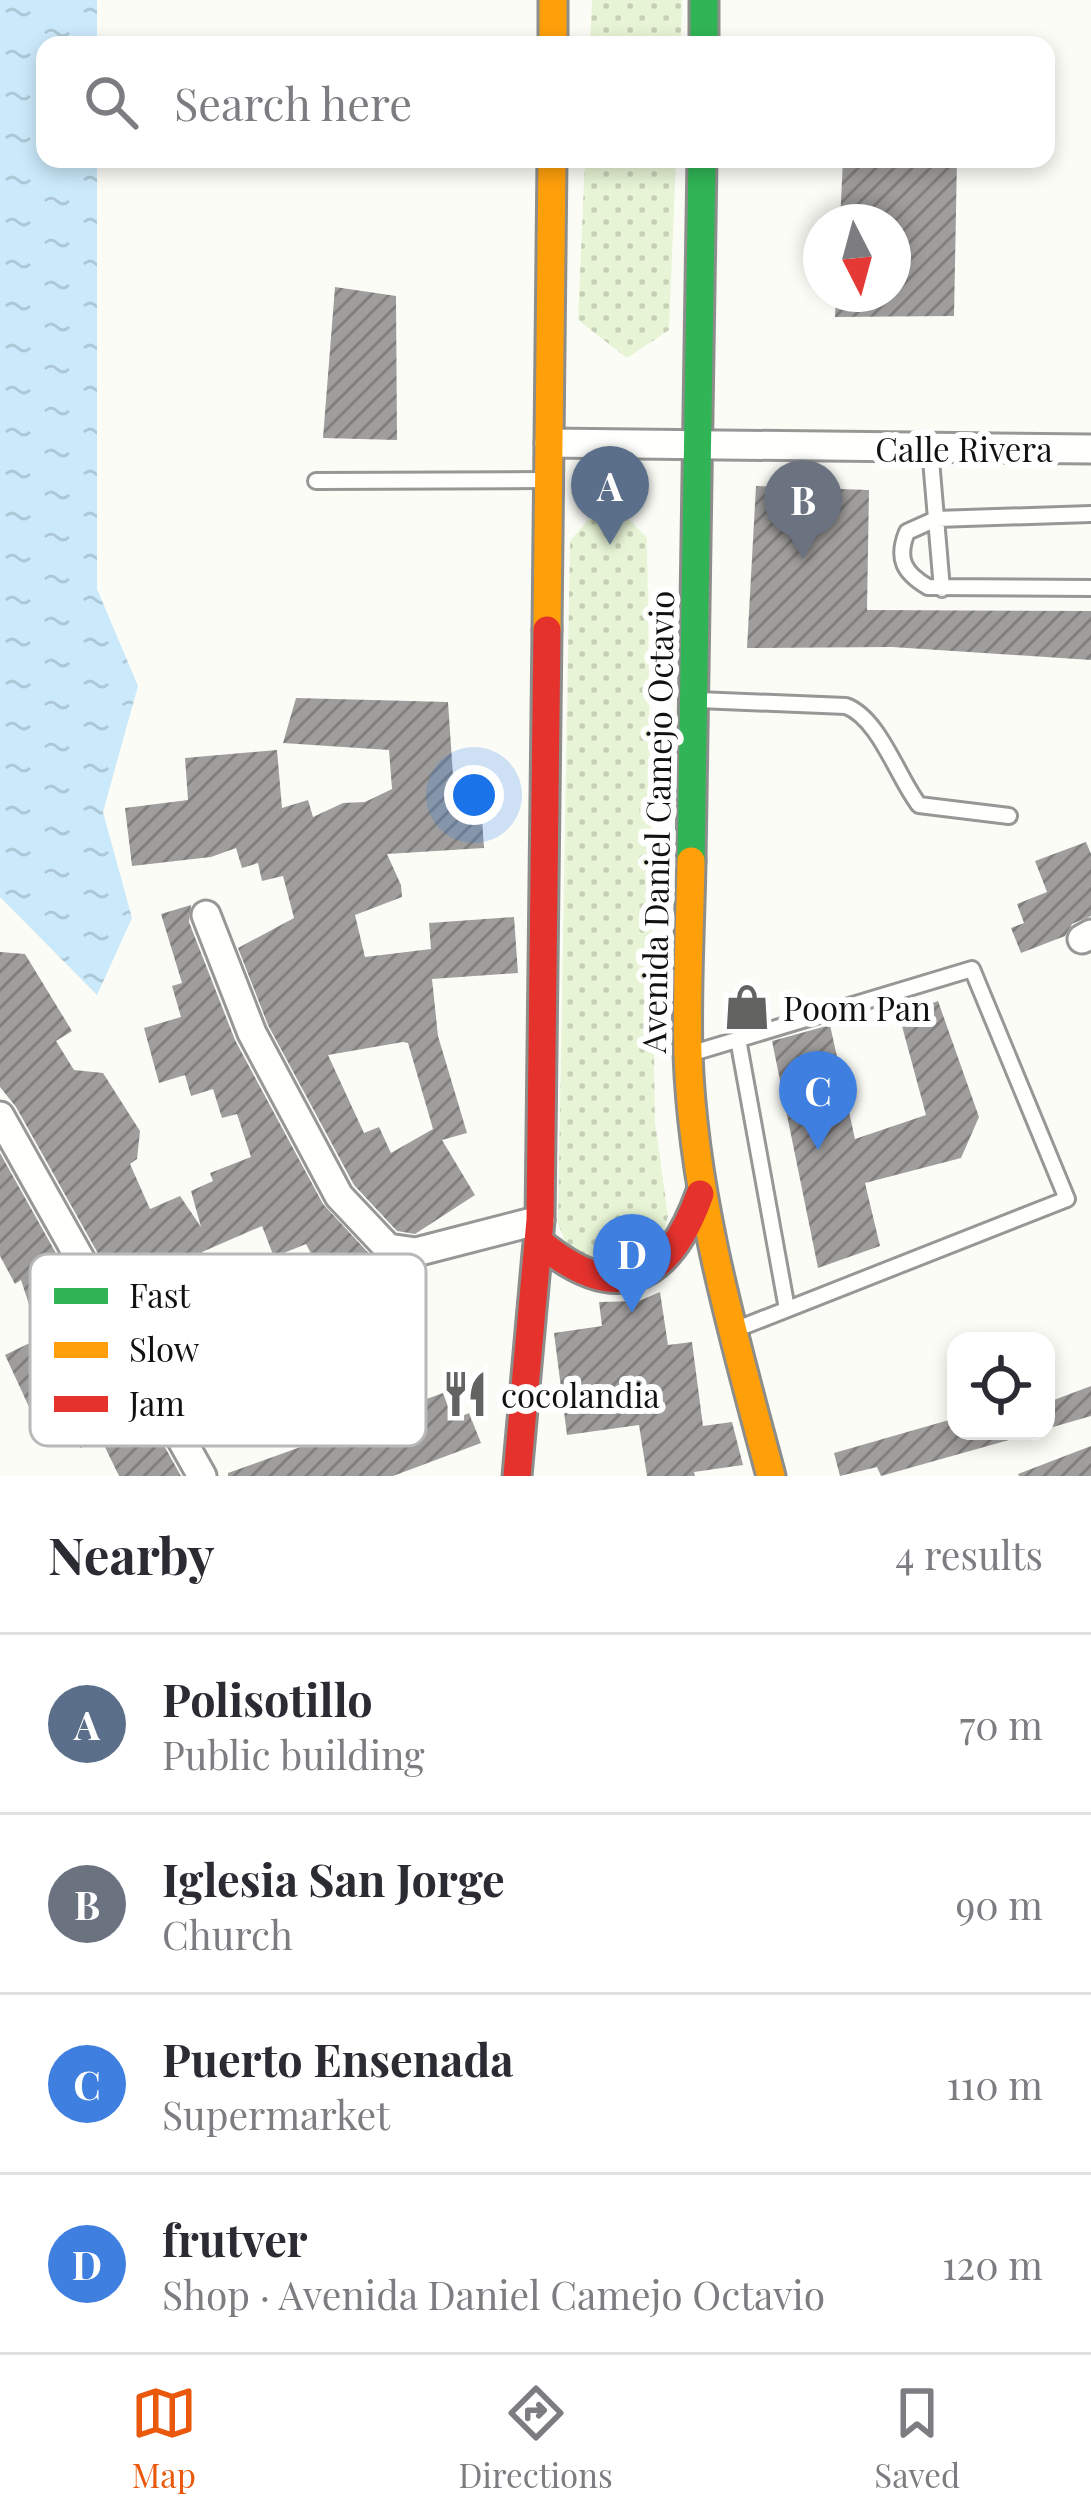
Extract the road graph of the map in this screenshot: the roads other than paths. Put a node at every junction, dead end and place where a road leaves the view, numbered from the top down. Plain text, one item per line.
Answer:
1 (554, 0) edge
2 (704, 0) edge
3 (553, 36) edge
4 (704, 36) edge
5 (552, 168) edge
6 (702, 168) edge
7 (549, 442) junction
8 (698, 447) junction
9 (930, 448) junction
10 (1091, 449) edge
11 (549, 480) junction
12 (316, 481) dead end
13 (1091, 514) edge
14 (937, 519) junction
15 (1091, 588) edge
16 (943, 589) junction
17 (693, 700) junction
18 (1009, 816) dead end
19 (206, 915) dead end
20 (738, 1039) junction
21 (688, 1054) junction
22 (2, 1124) edge
23 (702, 1189) junction
24 (539, 1230) junction
25 (76, 1254) edge
26 (787, 1309) junction
27 (732, 1331) junction
28 (185, 1446) edge
29 (202, 1476) edge
30 (517, 1476) edge
31 (771, 1476) edge

1 - 3 main road
2 - 4 main road
5 - 7 main road
6 - 8 main road, Avenida Daniel Camejo Octavio
7 - 8 street, Calle Rivera
7 - 11 main road
8 - 9 street, Calle Rivera
8 - 17 main road, Avenida Daniel Camejo Octavio
9 - 10 street, Calle Rivera
9 - 14 lane
11 - 12 lane
11 - 24 main road
13 - 14 lane
14 - 16 lane
14 - 16 lane
15 - 16 lane
17 - 18 lane
17 - 21 main road, Avenida Daniel Camejo Octavio
19 - 24 street
20 - 21 lane
20 - 26 lane
20 - 26 lane
21 - 23 main road, Avenida Daniel Camejo Octavio
22 - 25 street
23 - 24 main road
23 - 27 main road, Avenida Daniel Camejo Octavio
24 - 30 main road
26 - 27 lane
27 - 31 main road, Avenida Daniel Camejo Octavio
28 - 29 street

